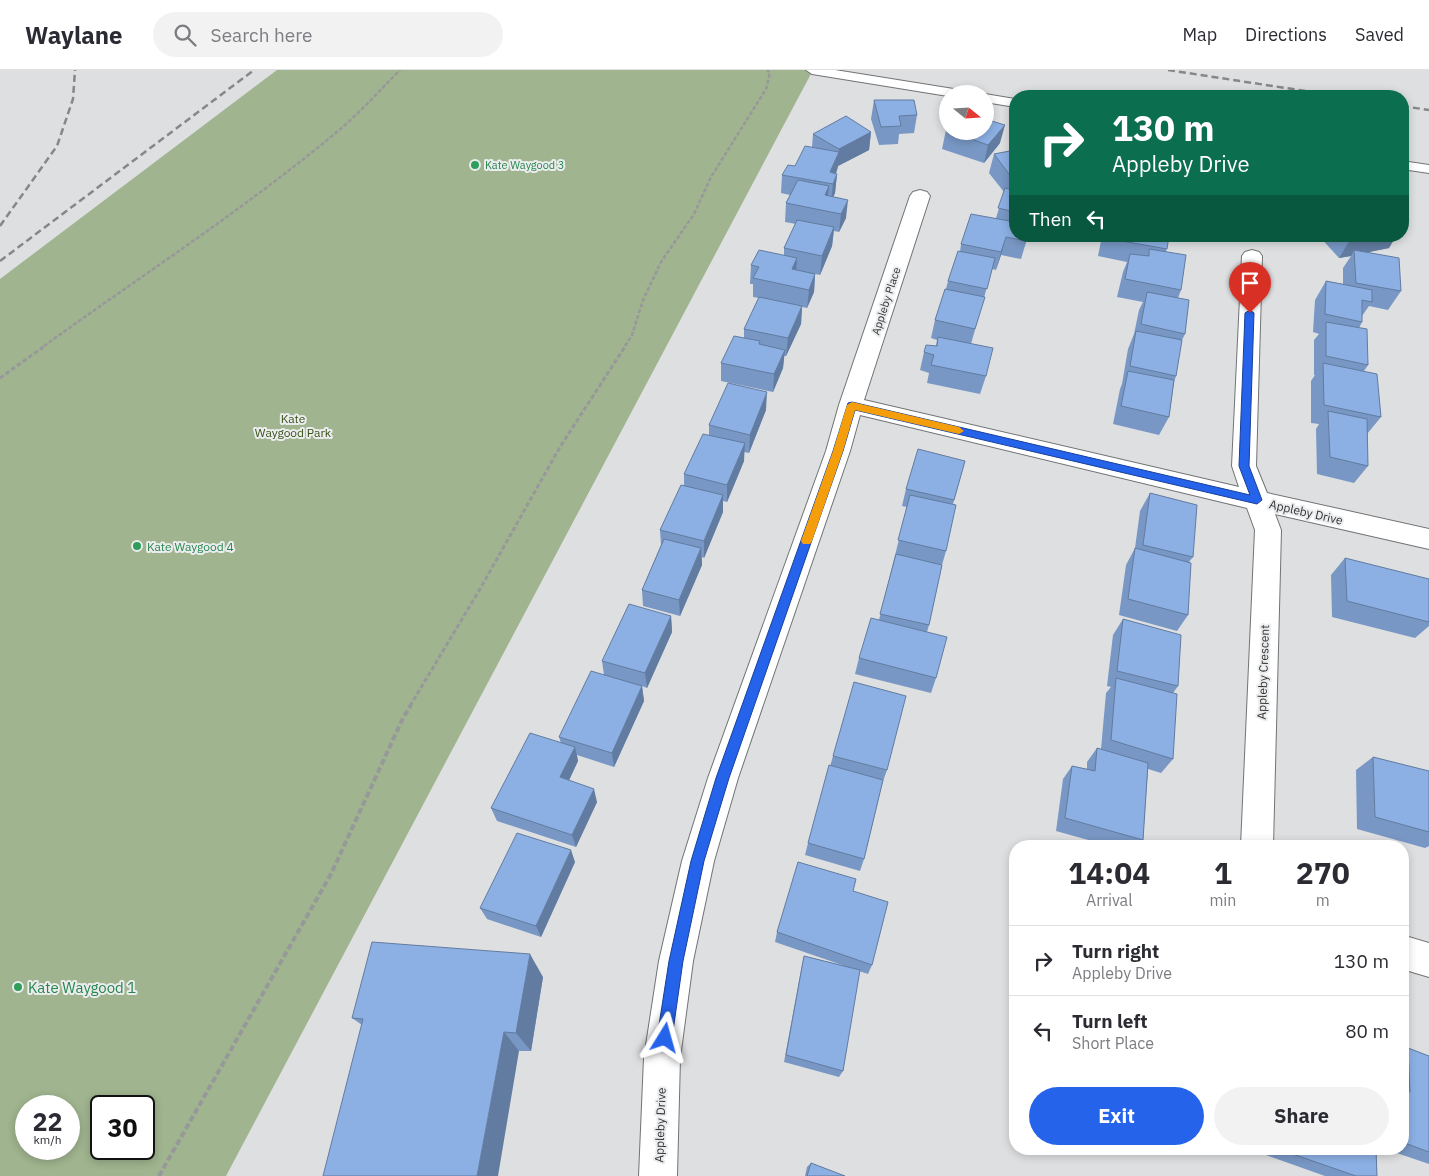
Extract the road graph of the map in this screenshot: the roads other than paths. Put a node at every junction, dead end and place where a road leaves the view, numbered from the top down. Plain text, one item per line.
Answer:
1 (812, 70) edge
2 (939, 91) edge
3 (994, 99) edge
4 (1009, 101) edge
5 (1409, 166) edge
6 (1429, 169) edge
7 (920, 196) dead end
8 (1252, 256) dead end
9 (852, 405) junction
10 (1257, 500) junction
11 (1429, 539) edge
12 (1256, 840) edge
13 (1409, 954) edge
14 (1429, 960) edge
15 (658, 1176) edge

1 - 2 lane
3 - 4 lane
5 - 6 lane
7 - 9 street, Appleby Place
8 - 10 street, Appleby Crescent
9 - 10 street, Appleby Drive
9 - 15 street, Appleby Drive
10 - 11 street, Appleby Drive
10 - 12 street, Appleby Crescent
13 - 14 street

